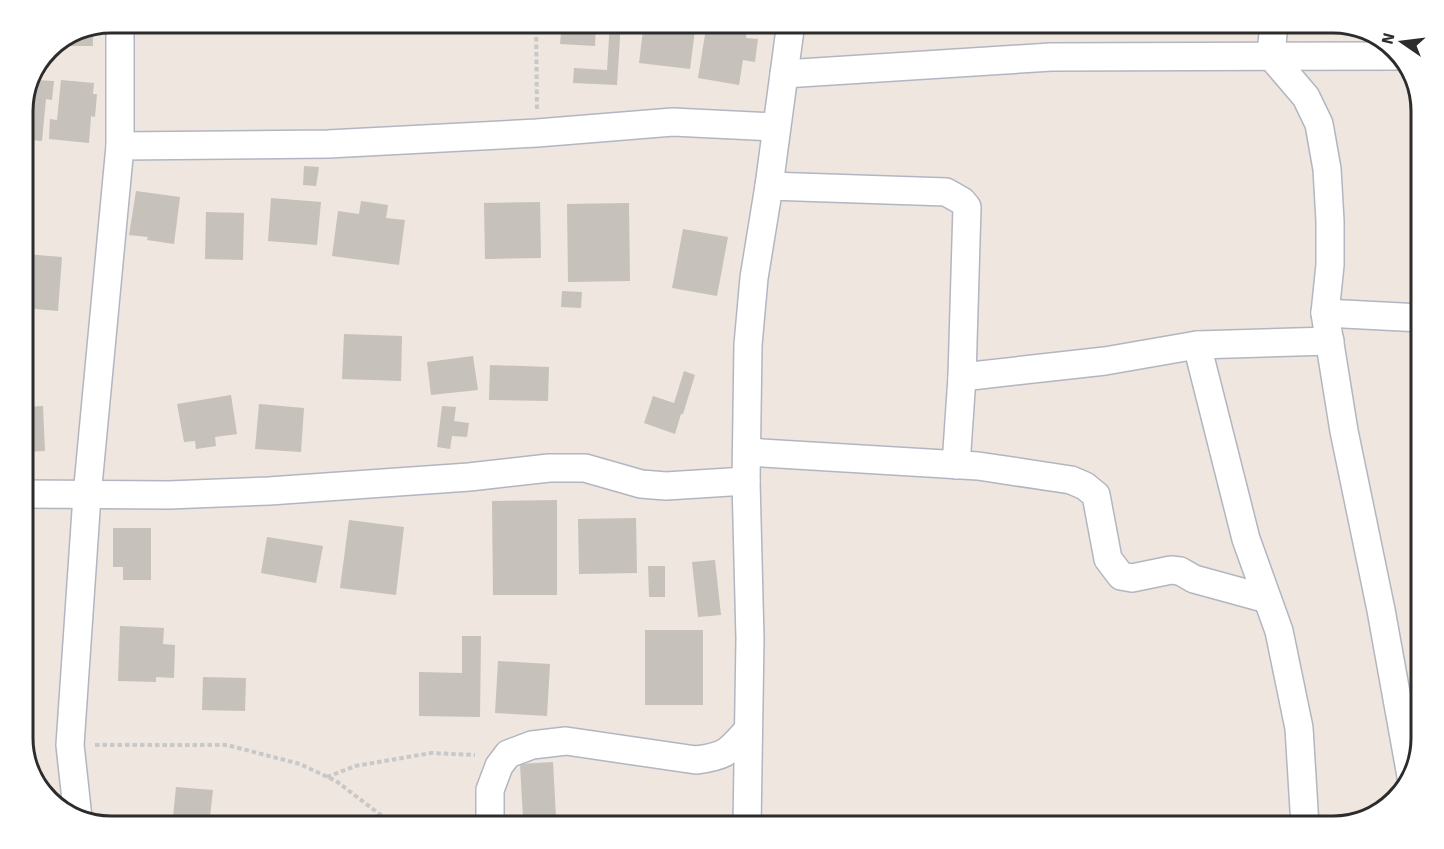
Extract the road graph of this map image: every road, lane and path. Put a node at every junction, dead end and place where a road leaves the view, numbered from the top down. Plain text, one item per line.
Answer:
1 (120, 33) edge
2 (536, 33) edge
3 (790, 33) edge
4 (1273, 33) edge
5 (1271, 56) junction
6 (1372, 56) edge
7 (784, 74) junction
8 (776, 127) junction
9 (537, 133) junction
10 (120, 146) junction
11 (769, 186) junction
12 (1325, 313) junction
13 (1411, 317) edge
14 (1330, 342) junction
15 (1197, 345) junction
16 (962, 377) junction
17 (747, 452) junction
18 (956, 465) junction
19 (747, 481) junction
20 (33, 494) edge
21 (87, 496) junction
22 (1267, 599) junction
23 (748, 730) junction
24 (70, 745) junction
25 (508, 754) junction
26 (1408, 759) edge
27 (327, 777) junction
28 (77, 808) edge
29 (382, 816) edge
30 (490, 816) edge
31 (747, 816) edge
32 (1304, 816) edge

1 - 10 street
2 - 9 path
3 - 7 street
4 - 5 street
5 - 6 street
5 - 7 street
5 - 12 street
7 - 8 street
8 - 9 street
8 - 11 street
9 - 10 street
10 - 21 street
11 - 16 street
11 - 17 street
12 - 13 street
12 - 14 street
14 - 15 street
14 - 26 street
15 - 16 street
15 - 22 street
16 - 18 street
17 - 18 street
17 - 19 street
18 - 22 street
19 - 21 street
19 - 23 street
20 - 21 street
21 - 24 street
22 - 32 street
23 - 25 street
23 - 31 street
24 - 27 path
24 - 28 street
25 - 27 path
25 - 30 street
27 - 29 path

